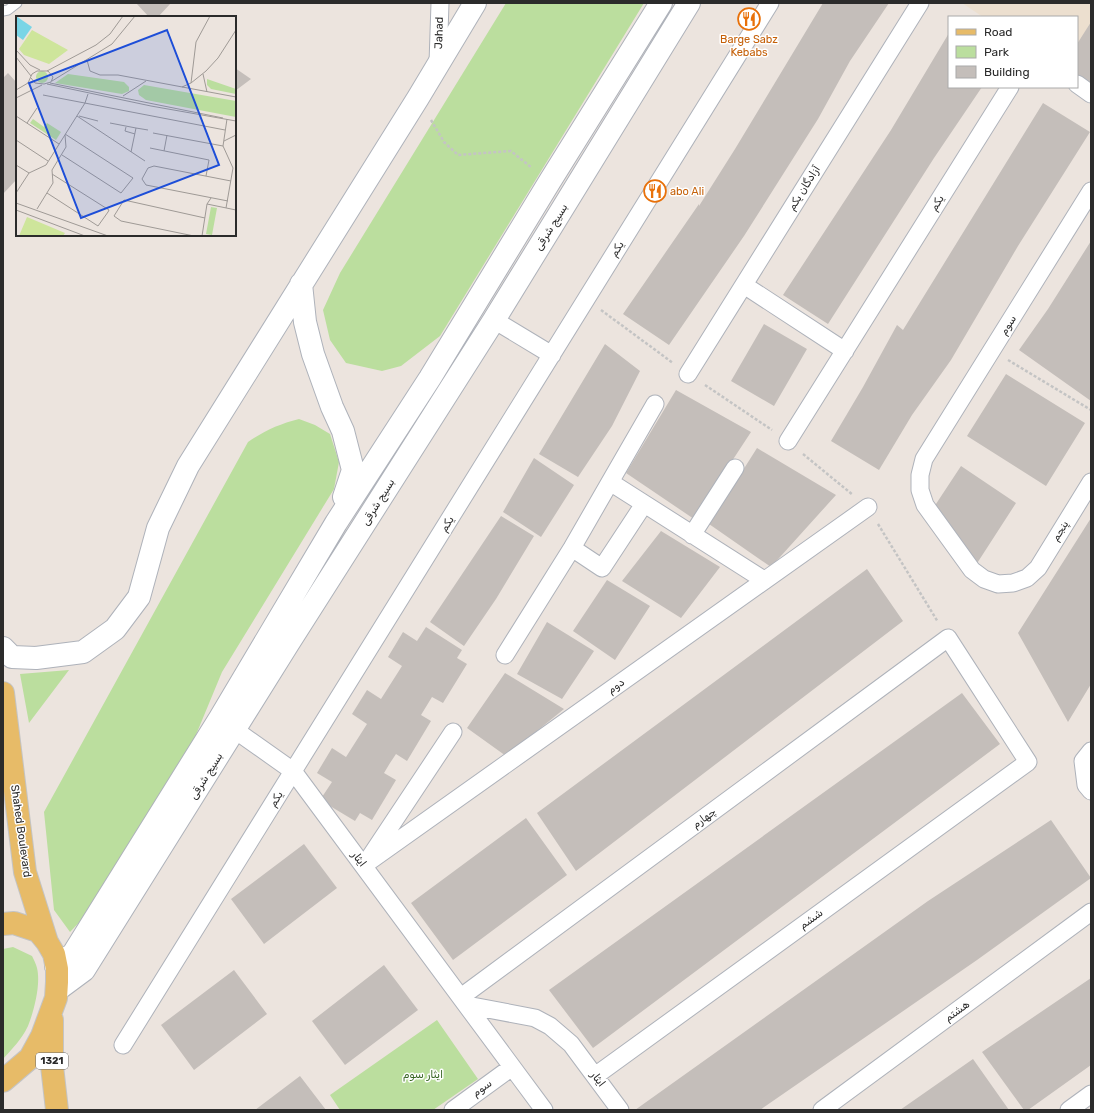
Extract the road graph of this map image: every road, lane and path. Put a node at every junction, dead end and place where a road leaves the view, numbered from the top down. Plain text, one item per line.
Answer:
1 (18, 3) edge
2 (440, 3) edge
3 (475, 3) edge
4 (662, 3) edge
5 (689, 3) edge
6 (770, 3) edge
7 (920, 3) edge
8 (3, 11) edge
9 (438, 63) junction
10 (1078, 85) edge
11 (1009, 88) edge
12 (1091, 94) edge
13 (418, 98) junction
14 (550, 181) junction
15 (1091, 191) edge
16 (301, 284) junction
17 (744, 285) junction
18 (586, 299) junction
19 (494, 320) junction
20 (845, 351) junction
21 (992, 351) junction
22 (552, 355) junction
23 (688, 374) junction
24 (430, 378) junction
25 (449, 390) junction
26 (655, 404) dead end
27 (1091, 410) edge
28 (788, 441) junction
29 (735, 468) dead end
30 (610, 482) junction
31 (1091, 482) edge
32 (644, 504) junction
33 (868, 507) junction
34 (336, 523) junction
35 (692, 535) junction
36 (572, 548) junction
37 (1027, 578) joint
38 (764, 580) junction
39 (948, 638) junction
40 (3, 648) edge
41 (505, 655) dead end
42 (3, 693) edge
43 (227, 724) junction
44 (453, 732) dead end
45 (1091, 751) edge
46 (293, 771) junction
47 (1089, 788) edge
48 (364, 865) junction
49 (1091, 912) edge
50 (3, 924) edge
51 (47, 942) junction
52 (56, 966) junction
53 (57, 990) junction
54 (464, 1001) junction
55 (52, 1012) junction
56 (123, 1045) dead end
57 (512, 1067) junction
58 (595, 1076) junction
59 (3, 1081) edge
60 (1091, 1094) edge
61 (57, 1110) edge
62 (452, 1110) edge
63 (544, 1110) edge
64 (620, 1110) edge
65 (822, 1110) edge
66 (1069, 1110) edge

1 - 8 lane
2 - 9 street, Jahad
3 - 9 main road
4 - 14 main road, بسیج شرقی
5 - 19 main road, بسیج شرقی
6 - 18 street, یکم
7 - 17 street, آزادگان یکم
9 - 13 main road
10 - 12 street
11 - 20 street, یکم
13 - 14 path
13 - 16 main road
14 - 24 main road, بسیج شرقی
15 - 21 street, سوم
16 - 34 main road
16 - 40 main road
17 - 20 street
17 - 23 street, آزادگان یکم
18 - 22 street, یکم
18 - 23 path
19 - 22 street
19 - 25 main road, بسیج شرقی
20 - 28 street, یکم
21 - 27 path
21 - 37 street, سوم
22 - 46 street, یکم
23 - 28 path
24 - 25 main road
24 - 34 main road, بسیج شرقی
25 - 43 main road, بسیج شرقی
26 - 30 street
28 - 33 path
29 - 35 street
30 - 32 street
30 - 36 street
31 - 37 street, پنجم
32 - 35 street
32 - 36 street
33 - 38 street, دوم
33 - 39 path
34 - 43 main road, بسیج شرقی
35 - 38 street
36 - 41 street
38 - 48 street, دوم
39 - 54 street, چهارم
39 - 58 street, ششم
42 - 51 main road, Shahed Boulevard
43 - 46 street, ایثار
43 - 52 main road, بسیج شرقی
43 - 53 main road, بسیج شرقی
44 - 48 street
45 - 47 street
46 - 48 street, ایثار
46 - 56 street, یکم
48 - 54 street, ایثار
49 - 65 street, هشتم
50 - 51 main road
51 - 52 main road, Shahed Boulevard
52 - 53 main road, Shahed Boulevard
53 - 55 main road, Shahed Boulevard
54 - 57 street, ایثار
54 - 58 street, ایثار
55 - 59 main road
55 - 61 main road, 1321
57 - 62 street, سوم
57 - 63 street, ایثار
58 - 64 street, ایثار
60 - 66 street

